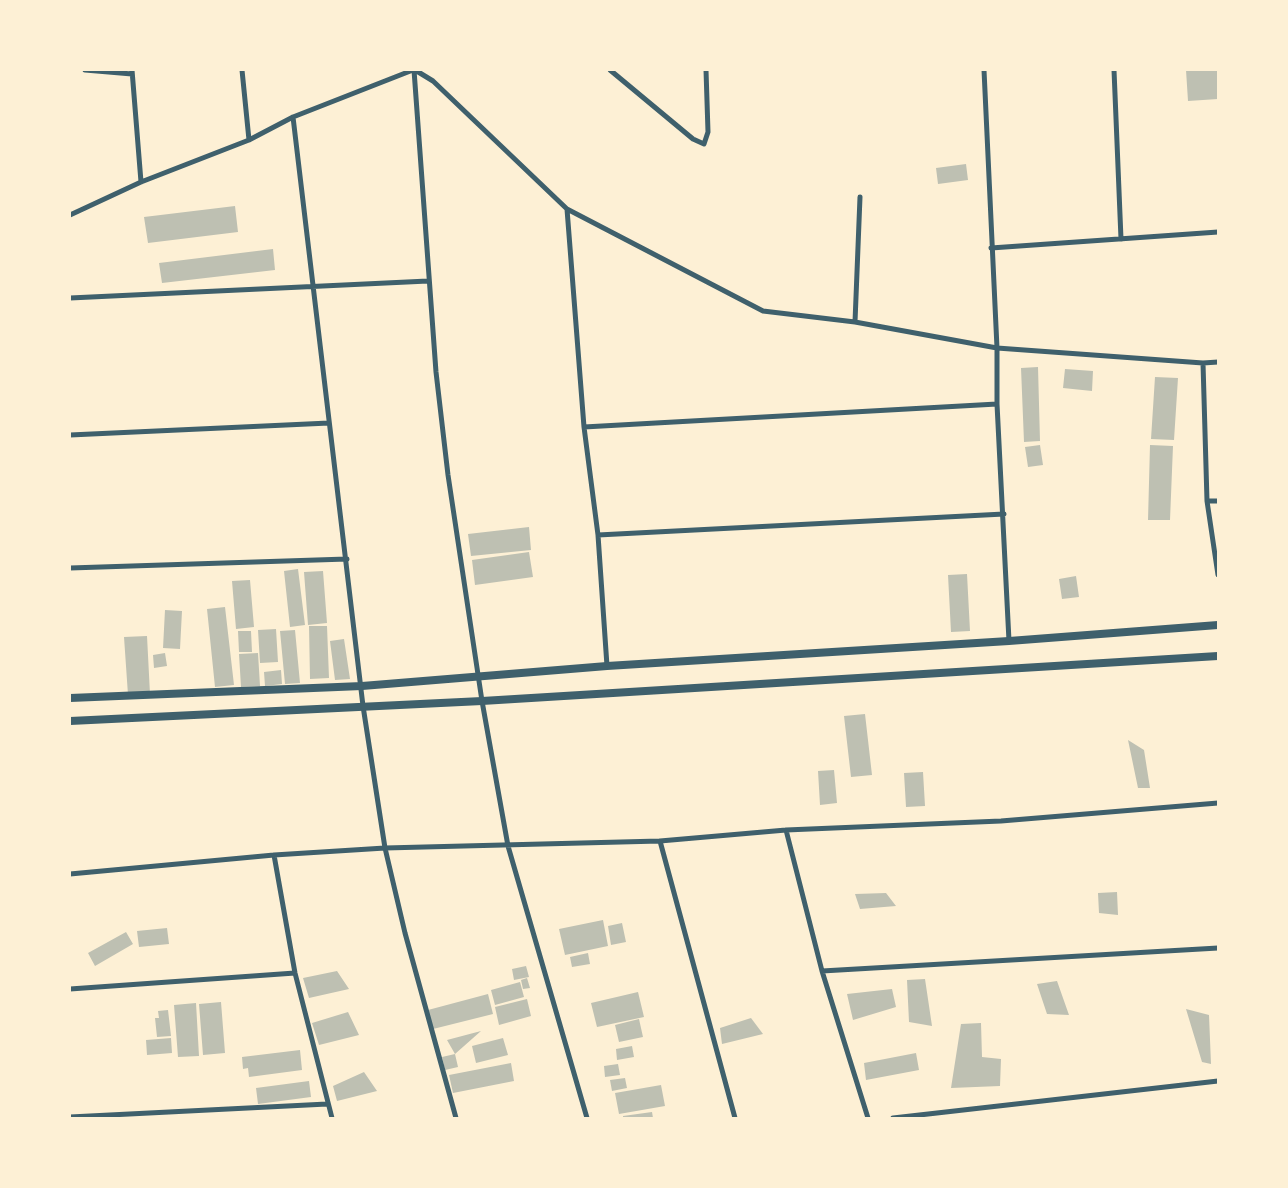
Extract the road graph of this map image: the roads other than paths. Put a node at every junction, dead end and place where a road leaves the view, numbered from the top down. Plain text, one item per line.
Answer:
1 (85, 70) edge
2 (242, 70) edge
3 (414, 70) edge
4 (610, 70) edge
5 (706, 70) edge
6 (984, 70) edge
7 (1114, 70) edge
8 (132, 72) edge
9 (293, 117) junction
10 (249, 140) junction
11 (141, 182) junction
12 (860, 197) dead end
13 (567, 209) junction
14 (70, 215) edge
15 (1218, 232) edge
16 (1122, 239) junction
17 (991, 248) junction
18 (428, 281) junction
19 (313, 287) junction
20 (70, 298) edge
21 (855, 322) junction
22 (997, 348) junction
23 (1218, 362) edge
24 (1203, 363) junction
25 (997, 404) junction
26 (329, 423) junction
27 (584, 427) junction
28 (70, 435) edge
29 (1218, 500) edge
30 (1207, 501) junction
31 (1004, 514) junction
32 (598, 535) junction
33 (347, 559) junction
34 (70, 568) edge
35 (1218, 575) edge
36 (1218, 625) edge
37 (1009, 641) junction
38 (1218, 656) edge
39 (607, 666) junction
40 (478, 676) junction
41 (362, 686) junction
42 (70, 698) edge
43 (482, 701) junction
44 (363, 706) junction
45 (70, 721) edge
46 (1218, 803) edge
47 (786, 830) junction
48 (660, 841) junction
49 (508, 846) junction
50 (385, 848) junction
51 (274, 855) junction
52 (70, 874) edge
53 (1218, 948) edge
54 (822, 970) junction
55 (295, 973) junction
56 (70, 988) edge
57 (1218, 1081) edge
58 (327, 1104) junction
59 (70, 1117) edge
60 (332, 1118) edge
61 (456, 1118) edge
62 (587, 1118) edge
63 (735, 1118) edge
64 (868, 1118) edge
65 (894, 1118) edge

1 - 8 street
2 - 10 street
3 - 9 street
3 - 13 street
3 - 18 street
4 - 5 street
6 - 17 street
7 - 16 street
8 - 11 street
9 - 10 street
9 - 19 street
10 - 11 street
11 - 14 street
12 - 21 street
13 - 21 street
13 - 27 street
15 - 16 street
16 - 17 street
17 - 22 street
18 - 19 street
18 - 40 street
19 - 20 street
19 - 26 street
21 - 22 street
22 - 24 street
22 - 25 street
23 - 24 street
24 - 30 street
25 - 27 street
25 - 31 street
26 - 28 street
26 - 33 street
27 - 32 street
29 - 30 street
30 - 35 street
31 - 32 street
31 - 37 street
32 - 39 street
33 - 34 street
33 - 41 street
36 - 37 street
37 - 39 street
38 - 43 street
39 - 40 street
40 - 41 street
40 - 43 street
41 - 42 street
41 - 44 street
43 - 44 street
43 - 49 street
44 - 45 street
44 - 50 street
46 - 47 street
47 - 48 street
47 - 54 street
48 - 49 street
48 - 63 street
49 - 50 street
49 - 62 street
50 - 51 street
50 - 61 street
51 - 52 street
51 - 55 street
53 - 54 street
54 - 64 street
55 - 56 street
55 - 58 street
57 - 65 street
58 - 59 street
58 - 60 street

